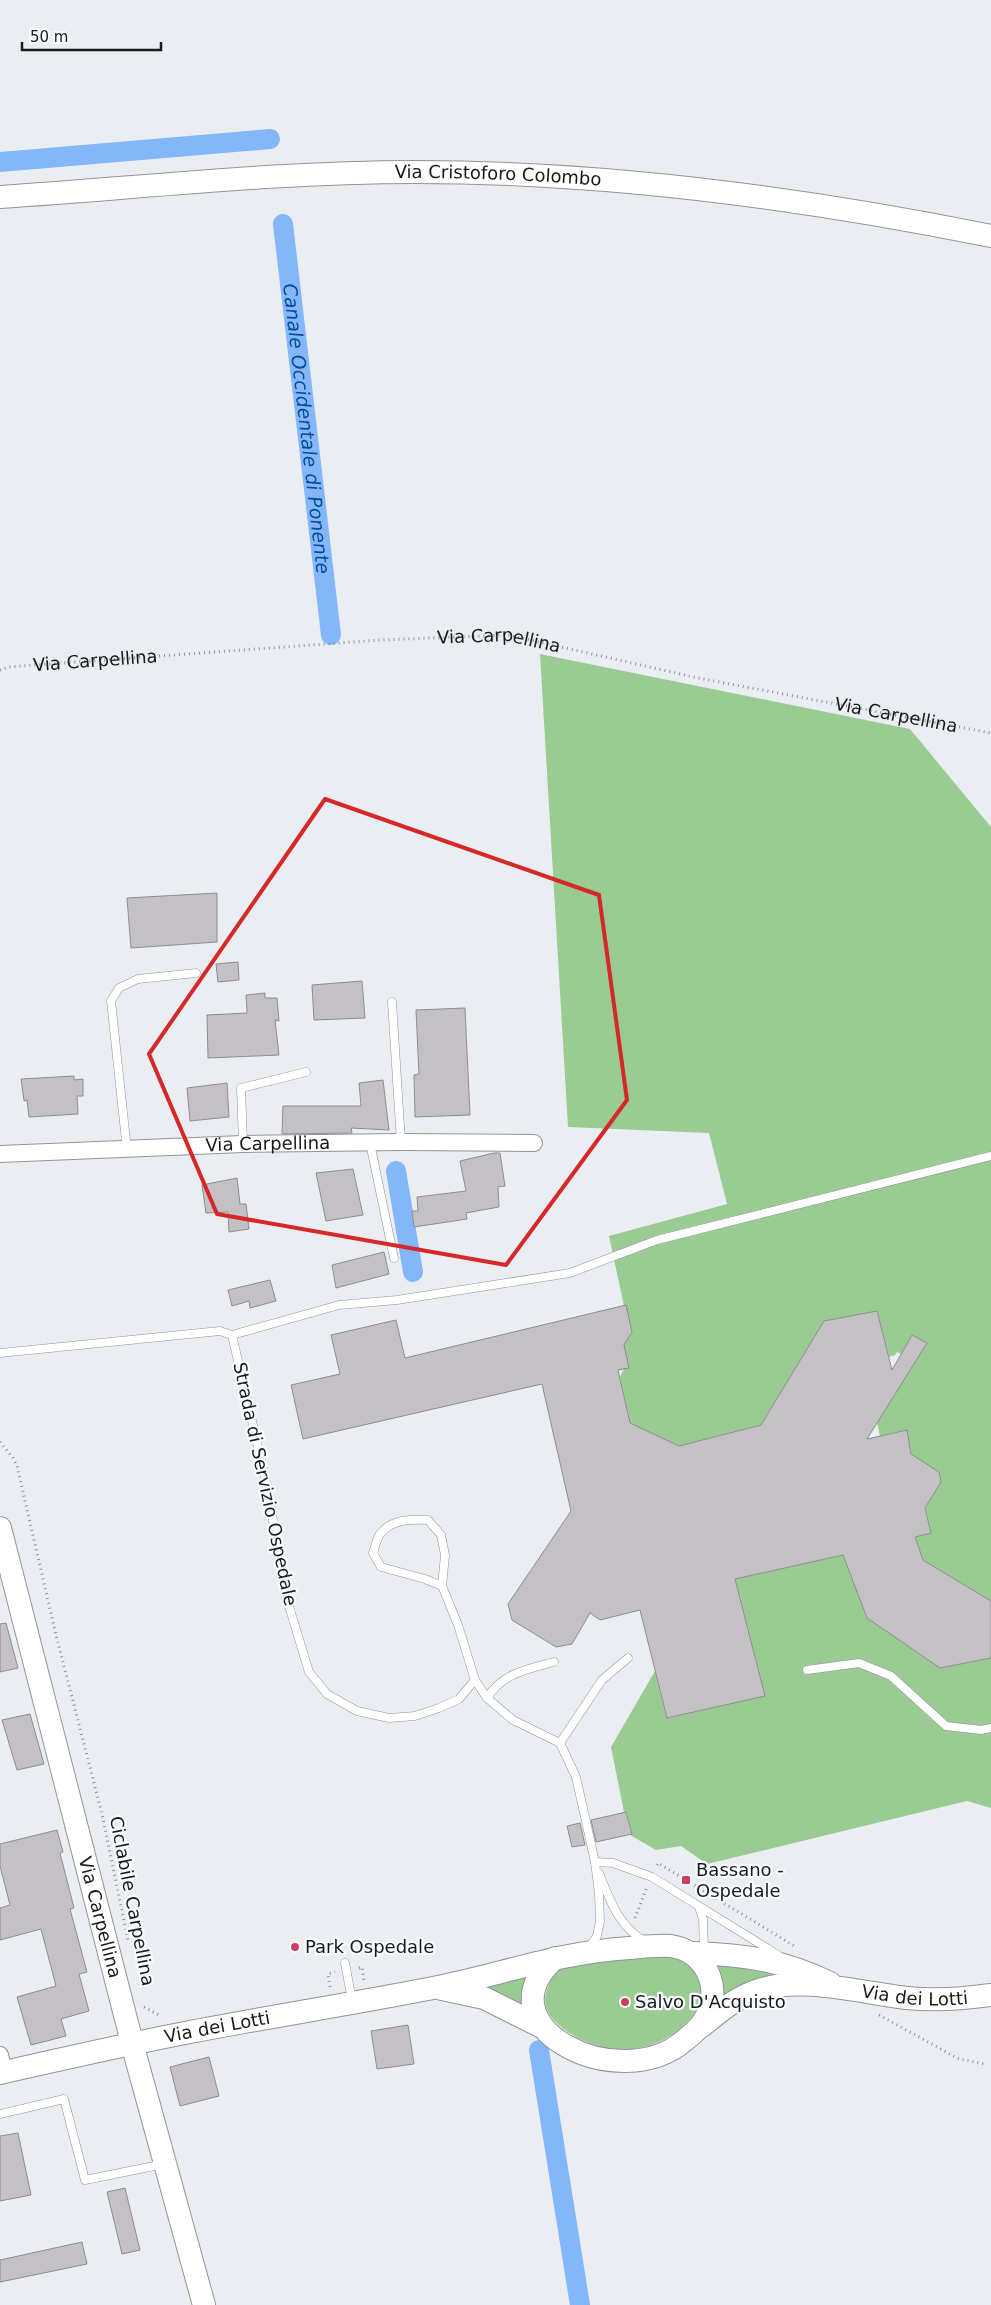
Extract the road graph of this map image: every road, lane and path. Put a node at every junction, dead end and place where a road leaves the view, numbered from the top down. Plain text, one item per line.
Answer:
1 (0, 197) edge
2 (991, 236) edge
3 (0, 670) edge
4 (991, 733) edge
5 (196, 973) dead end
6 (392, 1002) dead end
7 (306, 1072) dead end
8 (402, 1142) junction
9 (370, 1143) junction
10 (534, 1143) dead end
11 (243, 1144) junction
12 (128, 1150) junction
13 (0, 1154) edge
14 (991, 1156) edge
15 (394, 1258) dead end
16 (232, 1335) junction
17 (0, 1353) edge
18 (0, 1442) edge
19 (0, 1528) edge
20 (6, 1579) edge
21 (442, 1586) junction
22 (628, 1658) dead end
23 (554, 1662) dead end
24 (807, 1670) dead end
25 (475, 1680) junction
26 (487, 1698) junction
27 (991, 1728) edge
28 (560, 1743) junction
29 (595, 1862) junction
30 (697, 1905) junction
31 (657, 1947) junction
32 (129, 1949) dead end
33 (588, 1951) junction
34 (701, 1957) junction
35 (555, 1958) junction
36 (345, 1966) junction
37 (798, 1968) junction
38 (371, 1986) dead end
39 (838, 1986) junction
40 (436, 1987) junction
41 (331, 1989) dead end
42 (991, 1994) edge
43 (139, 2000) dead end
44 (353, 2002) junction
45 (167, 2017) dead end
46 (542, 2027) junction
47 (701, 2027) junction
48 (132, 2044) junction
49 (2, 2067) edge
50 (0, 2114) edge
51 (164, 2164) junction
52 (204, 2305) edge

1 - 2 street, Via Cristoforo Colombo
3 - 4 path, Via Carpellina
5 - 12 lane
6 - 8 lane
7 - 11 lane
8 - 9 street, Via Carpellina
8 - 10 street, Via Carpellina
9 - 11 street, Via Carpellina
9 - 15 lane
11 - 12 street, Via Carpellina
12 - 13 street, Via Carpellina
14 - 16 lane
16 - 17 lane
16 - 25 lane, Strada di Servizio Ospedale
18 - 32 path, Ciclabile Carpellina
19 - 20 street, Via Carpellina
20 - 48 street, Via Carpellina
21 - 21 lane
21 - 25 lane
22 - 28 lane
23 - 26 lane
24 - 27 lane
25 - 26 lane
26 - 28 lane
28 - 29 lane
29 - 30 lane
29 - 31 lane
29 - 33 lane
30 - 34 lane
30 - 37 lane
31 - 33 street, Via dei Lotti
31 - 34 street, Via dei Lotti
33 - 35 street, Via dei Lotti
34 - 37 street, Via dei Lotti
34 - 47 street, Via dei Lotti
35 - 40 street, Via dei Lotti
35 - 46 street
36 - 38 path
36 - 41 path
36 - 44 lane
37 - 39 street, Via dei Lotti
39 - 42 street, Via dei Lotti
39 - 47 street, Via dei Lotti
40 - 44 street, Via dei Lotti
40 - 46 street, Via dei Lotti
43 - 45 path, Ciclabile Carpellina
44 - 48 street, Via dei Lotti
46 - 47 street, Via dei Lotti
48 - 49 street, Via dei Lotti
48 - 51 street, Via Carpellina
50 - 51 lane
51 - 52 street, Via Carpellina

